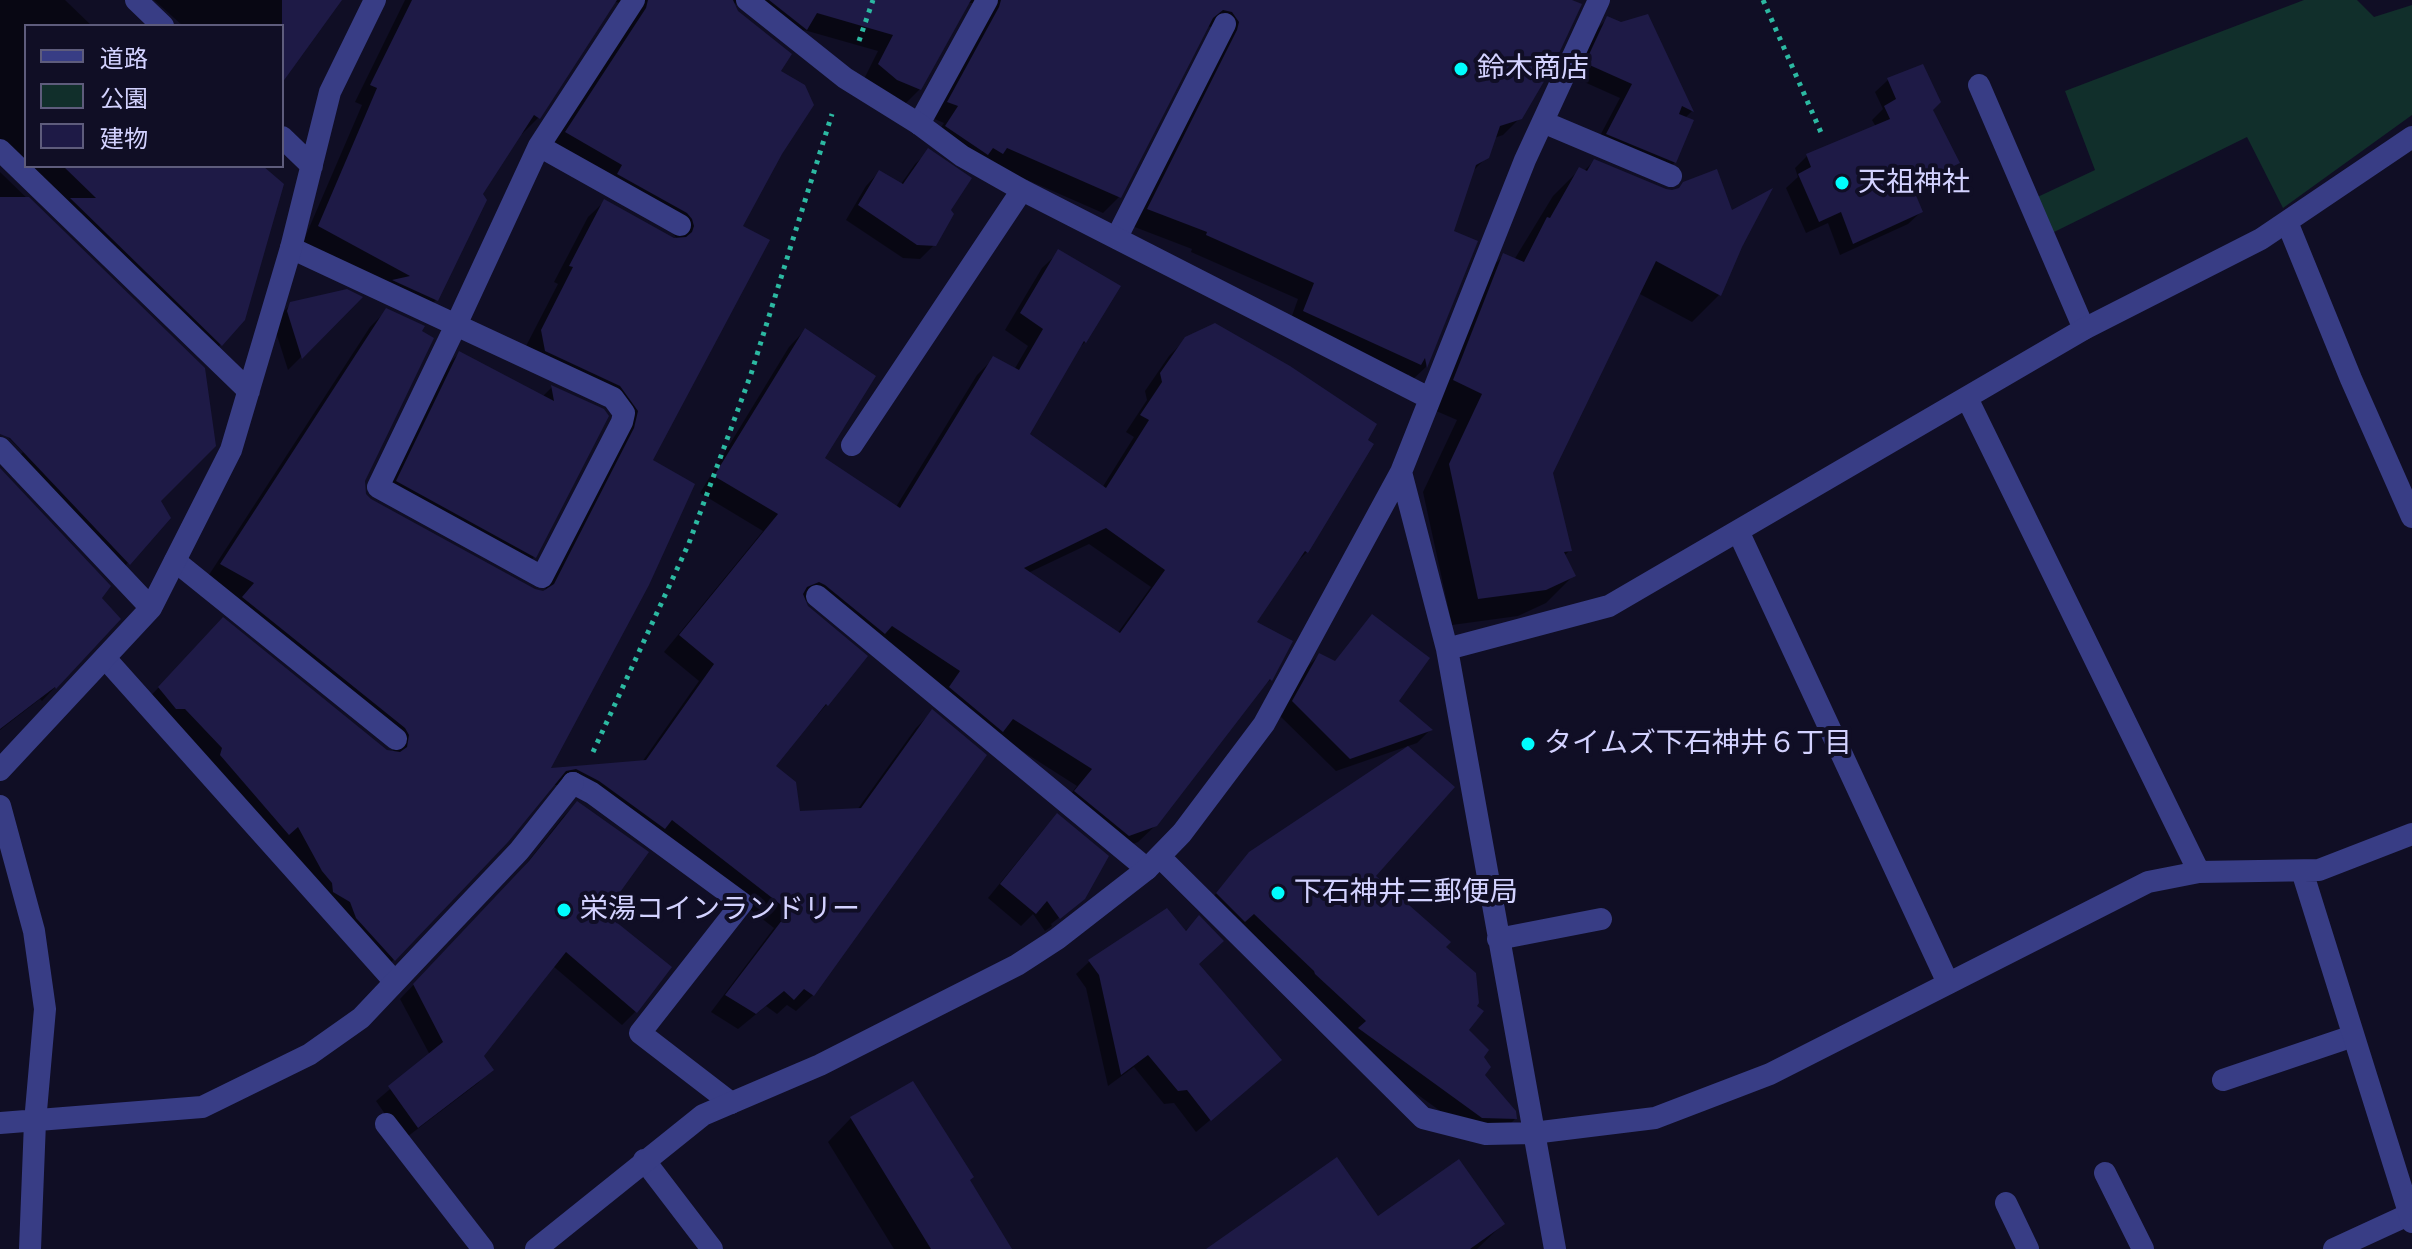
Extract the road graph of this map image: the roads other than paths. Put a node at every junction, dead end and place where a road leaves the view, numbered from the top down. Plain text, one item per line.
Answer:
1 (136, 0) edge
2 (375, 0) edge
3 (634, 0) edge
4 (747, 0) edge
5 (987, 0) edge
6 (1599, 0) edge
7 (161, 24) edge
8 (1225, 24) dead end
9 (1979, 85) dead end
10 (1543, 122) junction
11 (919, 124) junction
12 (2412, 137) edge
13 (284, 139) edge
14 (539, 146) junction
15 (0, 150) edge
16 (312, 166) junction
17 (1671, 176) dead end
18 (1022, 190) junction
19 (2287, 222) junction
20 (680, 225) dead end
21 (1117, 237) junction
22 (291, 248) junction
23 (456, 325) junction
24 (2084, 329) junction
25 (249, 391) junction
26 (1429, 398) junction
27 (1967, 398) junction
28 (852, 445) dead end
29 (0, 448) edge
30 (1401, 472) junction
31 (2412, 517) edge
32 (1738, 531) junction
33 (175, 561) junction
34 (817, 596) dead end
35 (151, 608) junction
36 (1447, 649) junction
37 (105, 658) junction
38 (396, 739) dead end
39 (0, 770) edge
40 (0, 806) edge
41 (2412, 834) edge
42 (1154, 863) junction
43 (2302, 871) junction
44 (2199, 872) junction
45 (1601, 919) dead end
46 (1498, 939) junction
47 (394, 981) junction
48 (1948, 983) junction
49 (2353, 1036) junction
50 (2223, 1080) dead end
51 (731, 1103) junction
52 (35, 1122) junction
53 (0, 1123) edge
54 (386, 1124) dead end
55 (1533, 1133) junction
56 (644, 1160) junction
57 (2105, 1173) dead end
58 (2406, 1180) edge
59 (2006, 1203) dead end
60 (2411, 1218) edge
61 (30, 1249) edge
62 (483, 1249) edge
63 (536, 1249) edge
64 (712, 1249) edge
65 (1555, 1249) edge
66 (2028, 1249) edge
67 (2143, 1249) edge
68 (2334, 1249) edge

1 - 7 street
2 - 16 street
3 - 14 street
4 - 11 street
5 - 11 street
6 - 10 street
8 - 21 street
9 - 24 street
10 - 17 street
10 - 26 street
11 - 18 street
12 - 19 street
13 - 16 street
14 - 20 street
14 - 23 street
15 - 25 street
16 - 22 street
18 - 21 street
18 - 28 street
19 - 24 street
19 - 31 street
21 - 26 street
22 - 23 street
22 - 25 street
23 - 23 street
24 - 27 street
25 - 33 street
26 - 30 street
27 - 32 street
27 - 44 street
29 - 35 street
30 - 36 street
30 - 42 street
32 - 36 street
32 - 48 street
33 - 35 street
33 - 38 street
34 - 42 street
35 - 37 street
36 - 46 street
37 - 39 street
37 - 47 street
40 - 52 street
41 - 43 street
42 - 51 street
42 - 55 street
43 - 44 street
43 - 49 street
44 - 48 street
45 - 46 street
46 - 55 street
47 - 51 street
47 - 52 street
48 - 55 street
49 - 50 street
49 - 58 street
51 - 56 street
52 - 53 street
52 - 61 street
54 - 62 street
55 - 65 street
56 - 63 street
56 - 64 street
57 - 67 street
58 - 60 street
59 - 66 street
60 - 68 street

